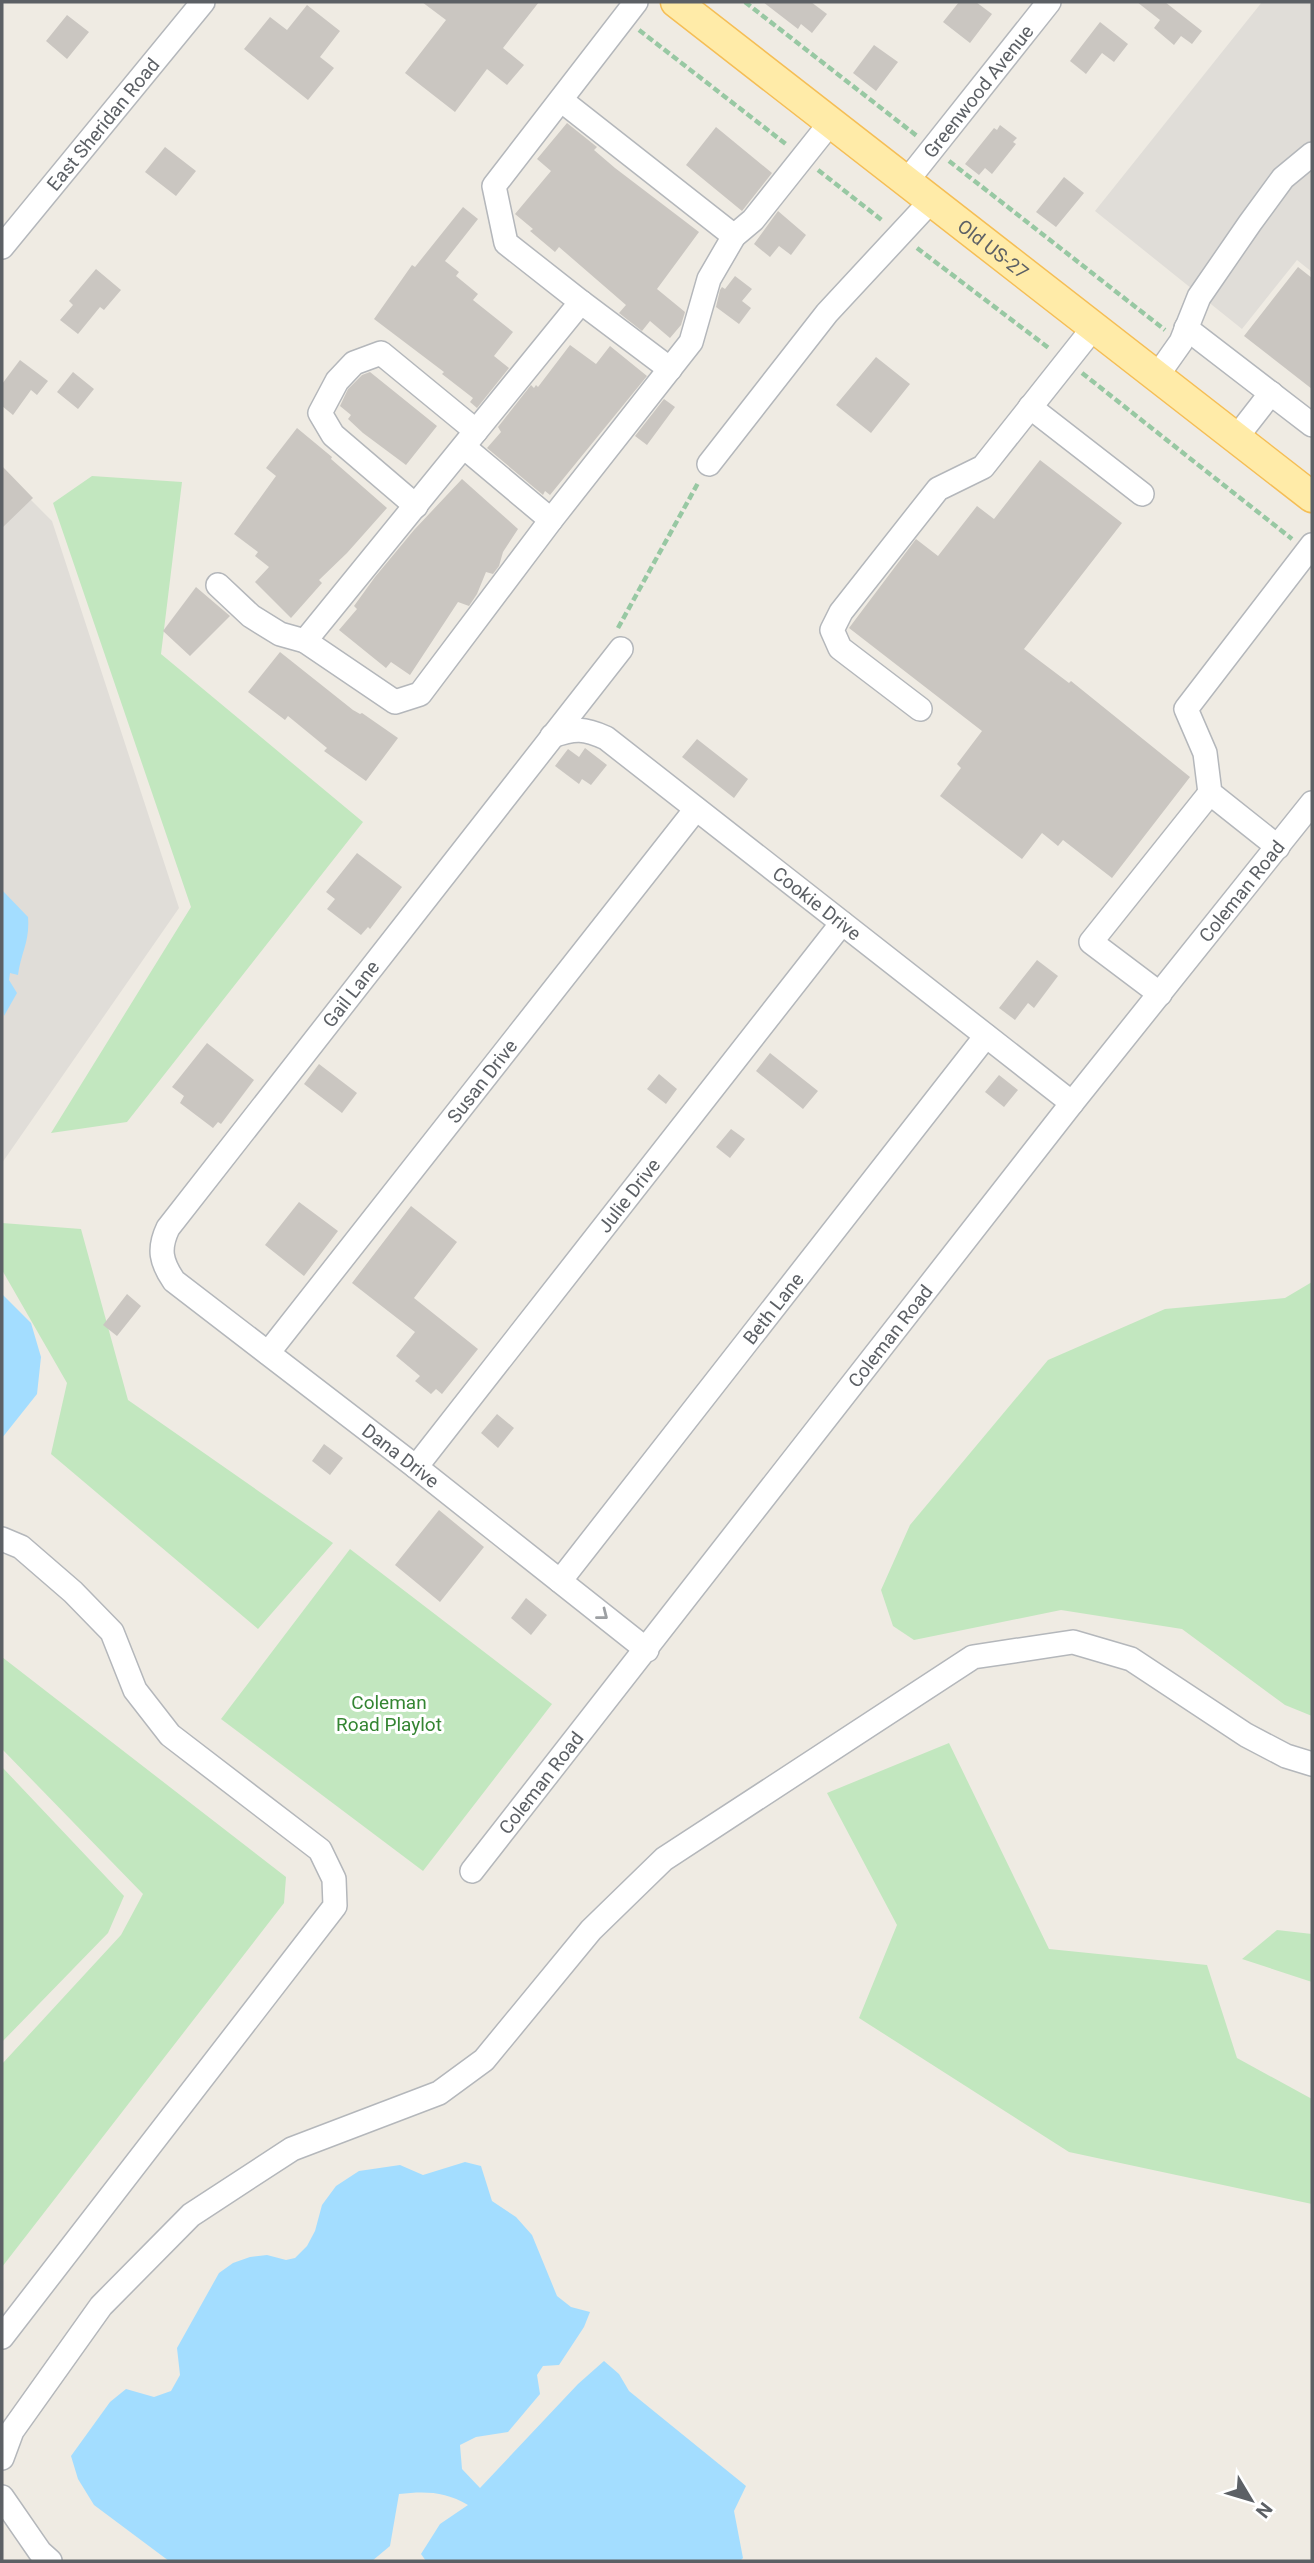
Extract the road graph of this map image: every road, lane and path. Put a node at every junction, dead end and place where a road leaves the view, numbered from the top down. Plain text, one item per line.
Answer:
1 (203, 2) edge
2 (676, 2) edge
3 (745, 2) edge
4 (1049, 2) edge
5 (630, 10) edge
6 (561, 100) junction
7 (831, 122) junction
8 (933, 148) junction
9 (1312, 154) edge
10 (802, 157) junction
11 (906, 182) junction
12 (931, 201) junction
13 (898, 234) junction
14 (734, 236) junction
15 (2, 247) edge
16 (581, 302) junction
17 (1094, 327) junction
18 (1184, 335) junction
19 (1067, 361) junction
20 (670, 369) junction
21 (1157, 376) junction
22 (1271, 393) junction
23 (1030, 407) junction
24 (1312, 425) edge
25 (1236, 438) junction
26 (470, 440) junction
27 (709, 464) joint
28 (1142, 494) dead end
29 (1312, 497) edge
30 (416, 506) junction
31 (551, 520) junction
32 (1310, 548) edge
33 (218, 585) dead end
34 (305, 641) junction
35 (621, 649) joint
36 (920, 709) dead end
37 (552, 737) junction
38 (1210, 793) junction
39 (1312, 803) edge
40 (696, 809) junction
41 (1278, 847) junction
42 (842, 923) junction
43 (1160, 994) junction
44 (986, 1036) junction
45 (1072, 1103) junction
46 (163, 1257) joint
47 (268, 1353) junction
48 (416, 1467) junction
49 (2, 1539) edge
50 (560, 1581) junction
51 (646, 1650) junction
52 (1312, 1765) edge
53 (472, 1871) dead end
54 (2, 2337) edge
55 (2, 2458) edge
56 (2, 2497) edge
57 (50, 2561) edge

1 - 15 street, East Sheridan Road
2 - 7 main road, Old US-27
3 - 8 path
4 - 8 street, Greenwood Avenue
5 - 6 street
5 - 10 path
6 - 14 street
6 - 16 street
7 - 10 street
7 - 11 main road, Old US-27
8 - 11 street, Greenwood Avenue
8 - 18 path
9 - 18 street
10 - 13 path
10 - 14 street
11 - 12 main road, Old US-27
12 - 13 street
12 - 17 main road, Old US-27
13 - 19 path
13 - 27 street
14 - 20 street
16 - 20 street
16 - 26 street
17 - 19 street
17 - 21 main road, Old US-27
18 - 21 street
18 - 22 street
19 - 23 street
19 - 32 path
20 - 31 street
21 - 25 main road, Old US-27
22 - 24 street
22 - 25 street
23 - 28 street
23 - 36 street
25 - 29 main road, Old US-27
26 - 30 street
26 - 30 street
26 - 31 street
27 - 35 path
30 - 34 street
31 - 34 street
32 - 38 street
33 - 34 street
35 - 37 street, Gail Lane
37 - 40 street, Cookie Drive
37 - 46 street, Gail Lane
38 - 41 street
38 - 43 street
39 - 41 street, Coleman Road
40 - 42 street, Cookie Drive
40 - 47 street, Susan Drive
41 - 43 street, Coleman Road
42 - 44 street, Cookie Drive
42 - 48 street, Julie Drive
43 - 45 street, Coleman Road
44 - 45 street, Cookie Drive
44 - 50 street, Beth Lane
45 - 51 street, Coleman Road
46 - 47 street, Dana Drive
47 - 48 street, Dana Drive
48 - 50 street, Dana Drive
49 - 54 street
50 -> 51 street, Dana Drive
51 - 53 street, Coleman Road
52 - 55 street
56 - 57 street

